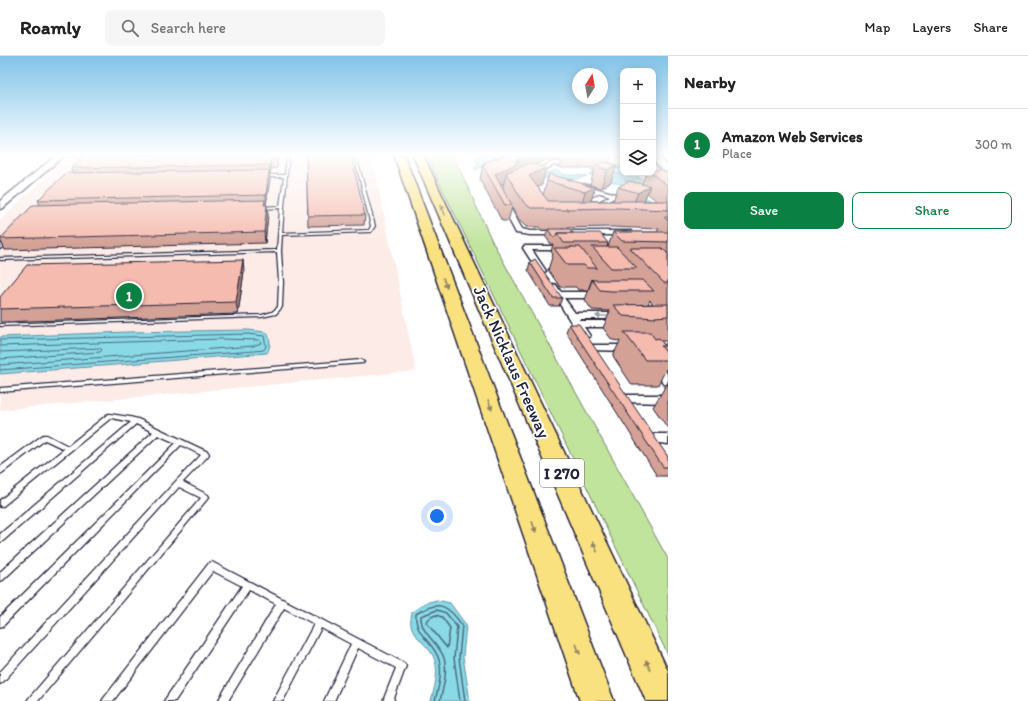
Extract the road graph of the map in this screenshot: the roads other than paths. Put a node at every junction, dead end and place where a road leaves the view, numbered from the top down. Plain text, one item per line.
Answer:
1 (23, 185) edge
2 (285, 185) edge
3 (363, 185) edge
4 (410, 185) edge
5 (432, 185) edge
6 (504, 185) edge
7 (577, 186) edge
8 (600, 190) junction
9 (580, 200) joint
10 (0, 206) edge
11 (282, 207) junction
12 (251, 208) edge
13 (637, 233) edge
14 (280, 234) junction
15 (11, 237) edge
16 (0, 248) edge
17 (573, 248) edge
18 (279, 251) junction
19 (0, 259) edge
20 (558, 295) junction
21 (613, 295) edge
22 (575, 320) junction
23 (633, 320) edge
24 (0, 325) edge
25 (593, 348) junction
26 (601, 361) edge
27 (361, 362) dead end
28 (668, 381) edge
29 (0, 390) edge
30 (668, 399) edge
31 (635, 411) edge
32 (136, 422) junction
33 (647, 428) edge
34 (158, 431) junction
35 (181, 442) junction
36 (662, 443) edge
37 (69, 449) junction
38 (0, 471) edge
39 (178, 484) junction
40 (0, 504) edge
41 (0, 539) edge
42 (0, 578) edge
43 (248, 585) junction
44 (282, 603) junction
45 (0, 623) edge
46 (319, 623) junction
47 (356, 642) junction
48 (0, 679) edge
49 (32, 701) edge
50 (107, 701) edge
51 (169, 701) edge
52 (223, 701) edge
53 (278, 701) edge
54 (329, 701) edge
55 (388, 701) edge
56 (597, 701) edge
57 (664, 701) edge

1 - 10 main road
2 - 11 lane
3 - 14 lane
4 -> 56 highway, Jack Nicklaus Freeway / I 270
57 -> 5 highway, Jack Nicklaus Freeway / I 270
6 - 13 street
7 - 8 street
8 - 9 lane
8 - 9 street
11 - 12 lane
11 - 14 lane
14 - 18 lane
15 - 16 lane
17 - 20 street
18 - 19 lane
18 - 24 lane
20 - 21 street
20 - 22 street
22 - 23 street
22 - 25 street
25 - 26 street
25 - 28 street
27 - 29 lane
30 - 31 street
32 - 34 lane
32 - 37 lane
32 - 41 lane
33 - 36 street
34 - 35 lane
34 - 42 lane
35 - 39 lane
35 - 45 lane
37 - 38 lane
37 - 40 lane
39 - 48 lane
39 - 49 lane
43 - 44 lane
43 - 50 lane
43 - 51 lane
44 - 46 lane
44 - 52 lane
46 - 47 lane
46 - 53 lane
47 - 54 lane
47 - 55 lane

